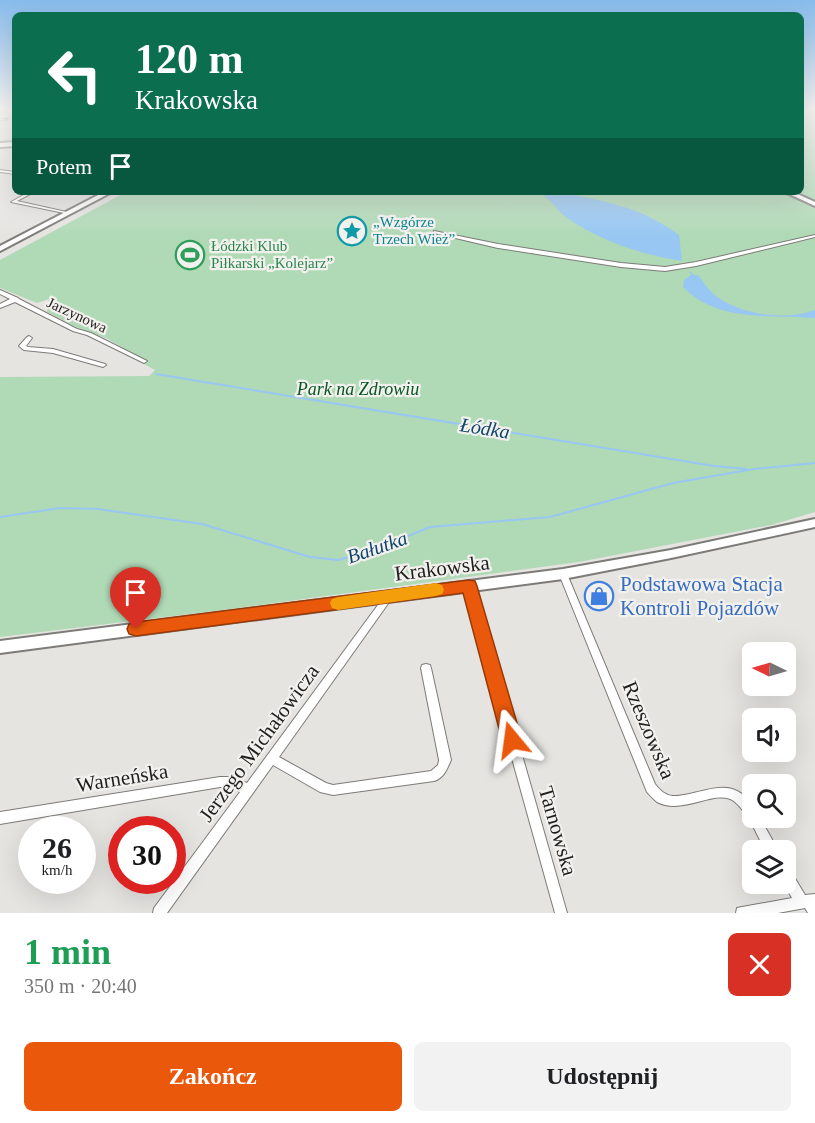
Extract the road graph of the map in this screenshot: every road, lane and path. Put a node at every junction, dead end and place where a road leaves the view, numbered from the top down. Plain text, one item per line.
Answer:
1 (26, 195) edge
2 (103, 195) edge
3 (795, 195) edge
4 (815, 204) edge
5 (69, 213) junction
6 (436, 232) dead end
7 (815, 236) edge
8 (0, 249) edge
9 (0, 291) edge
10 (16, 299) junction
11 (0, 306) edge
12 (29, 338) dead end
13 (144, 361) dead end
14 (103, 365) dead end
15 (815, 523) edge
16 (563, 574) junction
17 (469, 586) junction
18 (389, 596) junction
19 (0, 647) edge
20 (426, 669) dead end
21 (273, 759) junction
22 (249, 790) junction
23 (0, 818) edge
24 (766, 840) edge
25 (796, 886) edge
26 (810, 904) edge
27 (159, 913) edge
28 (561, 913) edge
29 (742, 913) edge

1 - 5 street
2 - 5 main road
3 - 4 main road
5 - 8 main road
6 - 7 street
9 - 10 street, Jarzynowa
10 - 11 street
10 - 13 street, Jarzynowa
12 - 14 street
15 - 16 main road, Krakowska
16 - 17 main road, Krakowska
16 - 24 street, Rzeszowska
17 - 18 main road, Krakowska
17 - 28 street, Tarnowska
18 - 19 main road, Krakowska
18 - 21 street, Jerzego Michałowicza
20 - 21 street
21 - 22 street, Jerzego Michałowicza
22 - 23 street, Warneńska
22 - 27 street, Jerzego Michałowicza
25 - 26 street
26 - 29 street

